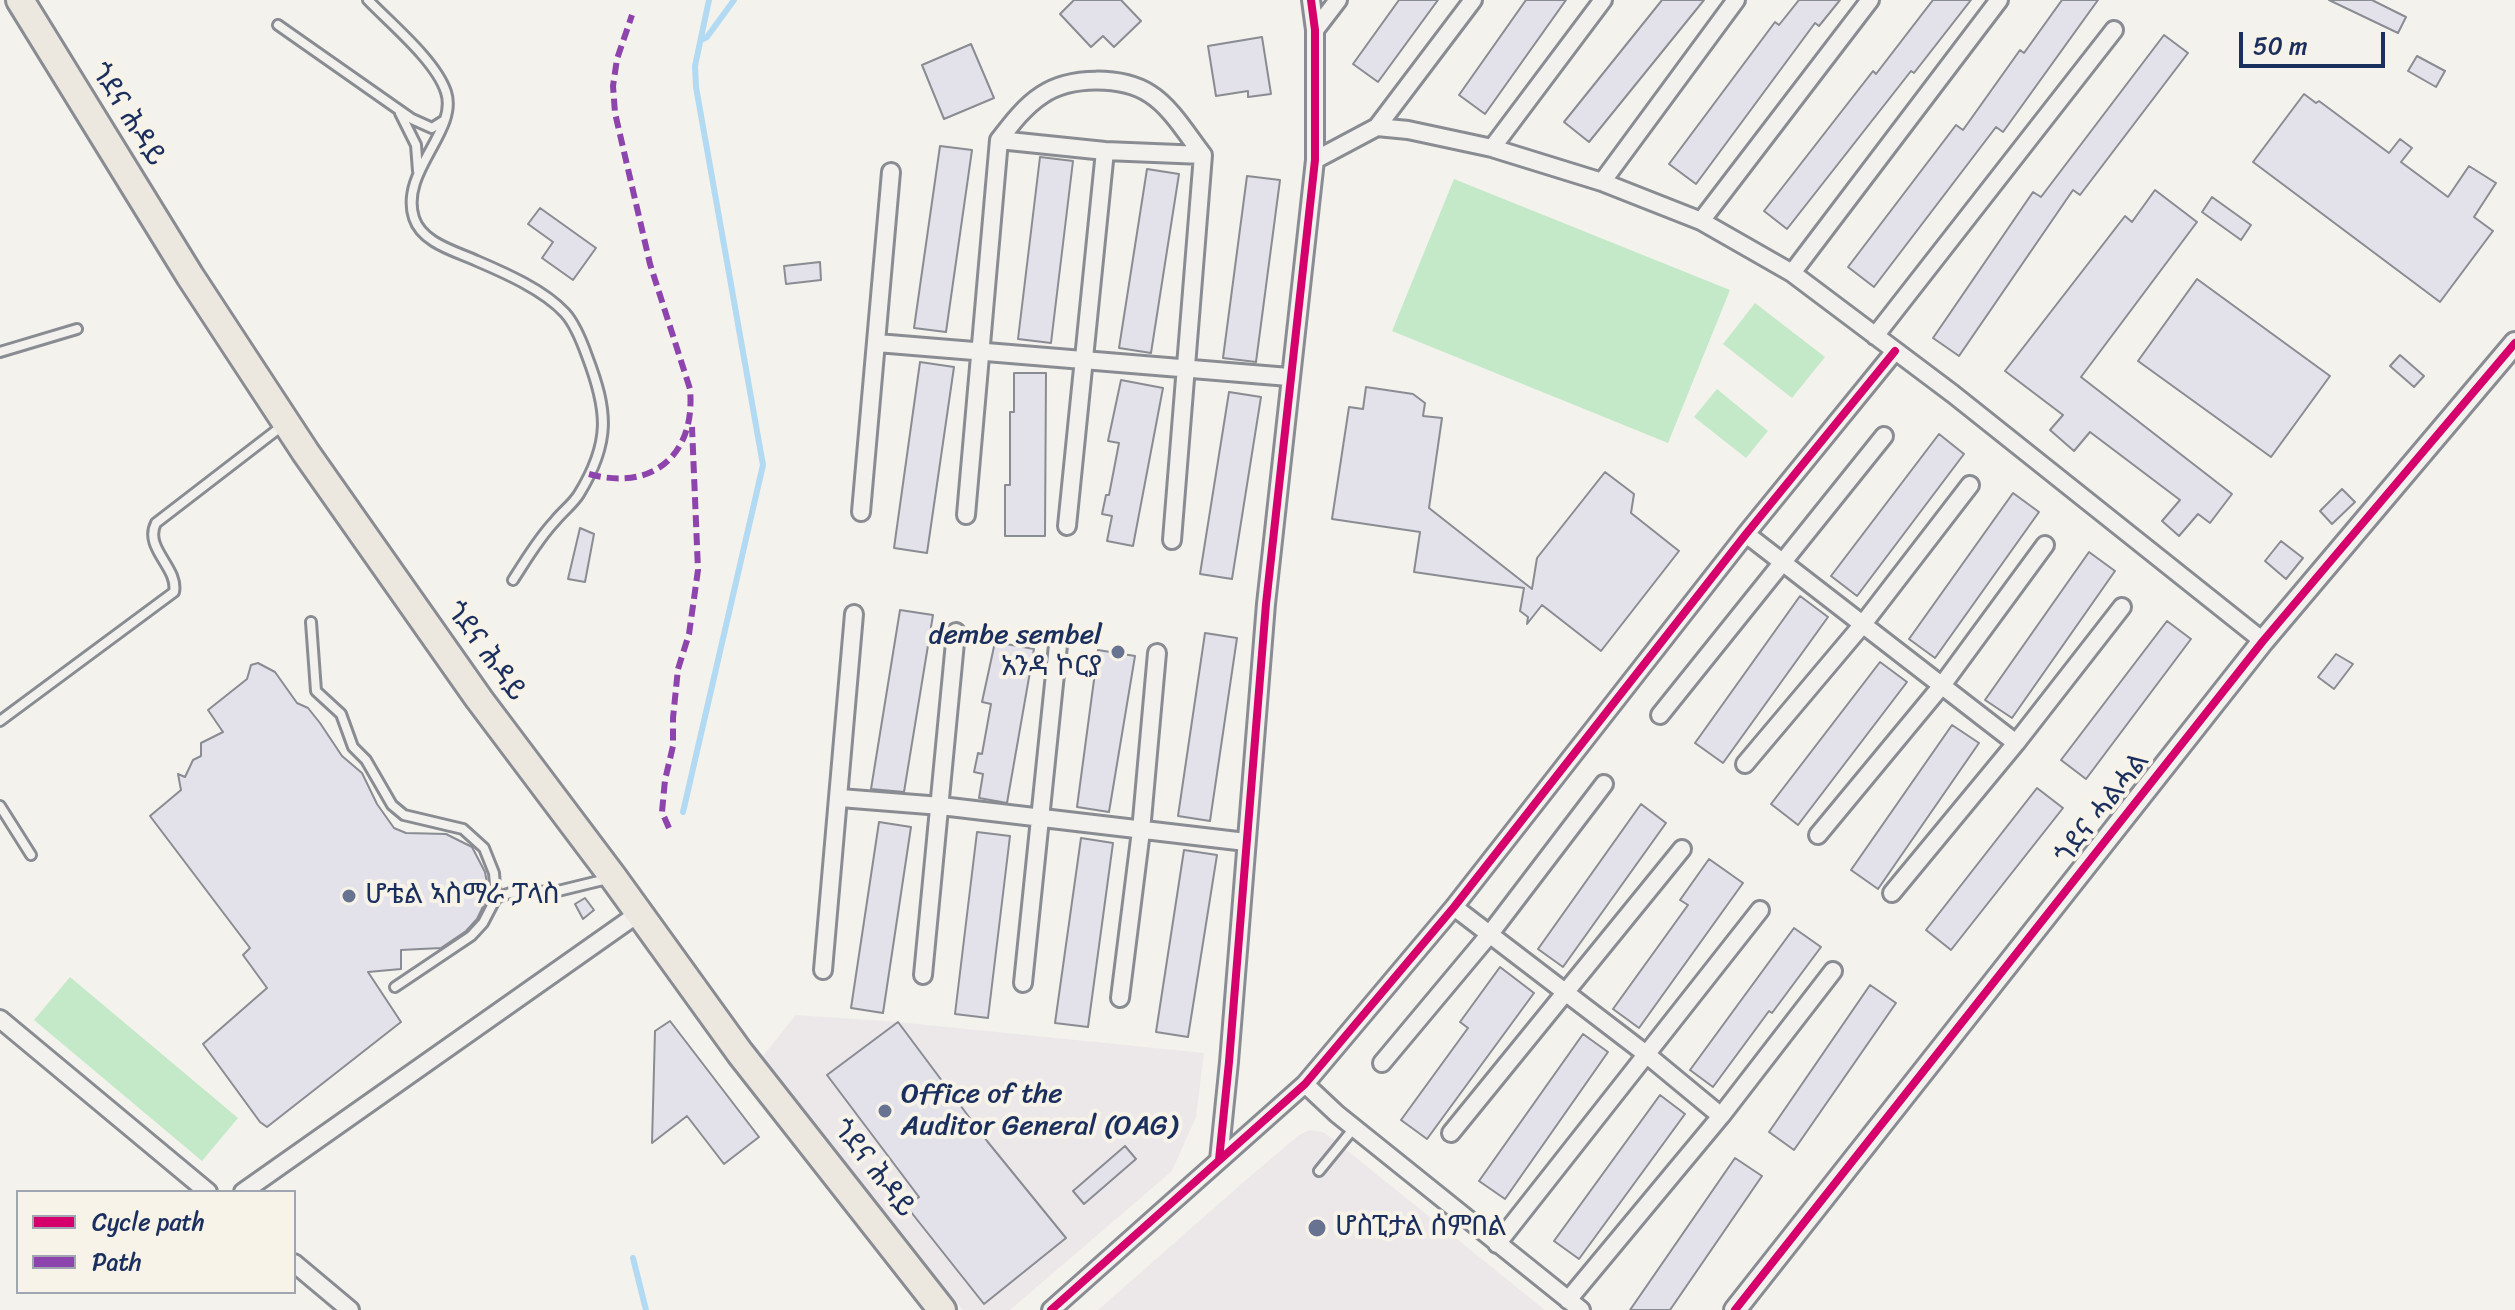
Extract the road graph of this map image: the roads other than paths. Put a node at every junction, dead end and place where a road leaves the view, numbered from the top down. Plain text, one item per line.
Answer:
1 (20, 0) edge
2 (368, 0) edge
3 (1311, 0) edge
4 (1338, 0) edge
5 (1473, 0) edge
6 (1603, 0) edge
7 (1736, 0) edge
8 (1870, 0) edge
9 (1999, 0) edge
10 (278, 25) dead end
11 (1315, 30) junction
12 (2114, 30) dead end
13 (397, 109) junction
14 (444, 121) junction
15 (1377, 127) junction
16 (999, 140) junction
17 (1492, 148) junction
18 (1105, 151) junction
19 (1203, 155) junction
20 (1315, 160) junction
21 (418, 171) junction
22 (891, 172) dead end
23 (1602, 182) junction
24 (1701, 221) junction
25 (1792, 273) junction
26 (77, 329) dead end
27 (1875, 336) junction
28 (877, 343) junction
29 (2515, 343) edge
30 (980, 351) junction
31 (1895, 351) junction
32 (0, 352) edge
33 (1083, 359) junction
34 (1187, 368) junction
35 (1289, 377) junction
36 (286, 423) junction
37 (1884, 436) dead end
38 (1970, 485) dead end
39 (861, 512) dead end
40 (966, 515) dead end
41 (1067, 526) dead end
42 (1746, 534) junction
43 (1172, 540) dead end
44 (2045, 545) dead end
45 (1783, 562) junction
46 (513, 580) dead end
47 (2122, 607) dead end
48 (854, 614) dead end
49 (311, 622) dead end
50 (1863, 624) junction
51 (956, 632) dead end
52 (2263, 641) junction
53 (1058, 645) dead end
54 (1157, 653) dead end
55 (1943, 684) junction
56 (1660, 715) dead end
57 (0, 721) edge
58 (2016, 743) junction
59 (1745, 764) dead end
60 (1604, 784) dead end
61 (840, 798) junction
62 (0, 806) edge
63 (941, 806) junction
64 (1039, 818) junction
65 (1141, 831) junction
66 (1818, 835) dead end
67 (1246, 842) junction
68 (1682, 849) dead end
69 (31, 855) dead end
70 (613, 877) junction
71 (496, 884) junction
72 (510, 893) junction
73 (1892, 893) dead end
74 (496, 898) junction
75 (1454, 907) junction
76 (1760, 910) dead end
77 (639, 913) junction
78 (1489, 935) junction
79 (823, 970) dead end
80 (1833, 971) dead end
81 (923, 975) dead end
82 (1023, 983) dead end
83 (395, 987) dead end
84 (1566, 993) junction
85 (1120, 998) dead end
86 (0, 1019) edge
87 (1646, 1054) junction
88 (1382, 1063) dead end
89 (1305, 1084) junction
90 (1721, 1116) junction
91 (1354, 1128) junction
92 (1451, 1133) dead end
93 (1219, 1160) junction
94 (1319, 1171) dead end
95 (206, 1190) edge
96 (246, 1190) edge
97 (1497, 1244) junction
98 (296, 1265) edge
99 (1575, 1305) edge
100 (350, 1310) edge
101 (942, 1310) edge
102 (1051, 1310) edge
103 (1735, 1310) edge

1 - 36 main road, ጎደና ሕዳይ
2 - 14 lane
3 - 11 street
4 - 11 street
5 - 15 street
6 - 17 street
7 - 23 street
8 - 24 street
9 - 25 street
10 - 13 lane
11 - 20 street
12 - 27 street
13 - 14 lane
13 - 21 lane
14 - 21 lane
15 - 17 street
15 - 20 street
16 - 18 street
16 - 19 street
16 - 30 street
17 - 23 street
18 - 19 street
18 - 33 street
19 - 34 street
20 - 35 street
21 - 46 lane
22 - 28 street
23 - 24 street
24 - 25 street
25 - 27 street
26 - 32 lane
27 - 31 street
28 - 30 street
28 - 39 street
29 - 52 street, ጎደና ሓልሓል
30 - 33 street
30 - 40 street
31 - 42 street
31 - 52 street
33 - 34 street
33 - 41 street
34 - 35 street
34 - 43 street
35 - 67 street
36 - 57 lane
36 - 70 main road, ጎደና ሕዳይ
37 - 45 street
38 - 50 street
42 - 45 street
42 - 75 street
44 - 55 street
45 - 50 street
45 - 56 street
47 - 58 street
48 - 61 street
49 - 71 lane
50 - 55 street
50 - 59 street
51 - 63 street
52 - 103 street, ጎደና ሓልሓል
53 - 64 street
54 - 65 street
55 - 58 street
55 - 66 street
58 - 73 street
60 - 78 street
61 - 63 street
61 - 79 street
62 - 69 lane
63 - 64 street
63 - 81 street
64 - 65 street
64 - 82 street
65 - 67 street
65 - 85 street
67 - 93 street
68 - 84 street
70 - 72 lane
70 - 77 main road, ጎደና ሕዳይ
71 - 72 lane
71 - 74 lane
72 - 74 lane
74 - 83 lane
75 - 78 street
75 - 89 street
76 - 87 street
77 - 96 street
77 - 101 main road, ጎደና ሕዳይ
78 - 84 street
78 - 88 street
80 - 90 street
84 - 87 street
84 - 92 street
86 - 95 street
87 - 90 street
87 - 97 street
89 - 91 street
89 - 93 street
90 - 99 street
91 - 94 lane
91 - 97 street
93 - 102 street
97 - 99 street
98 - 100 street

